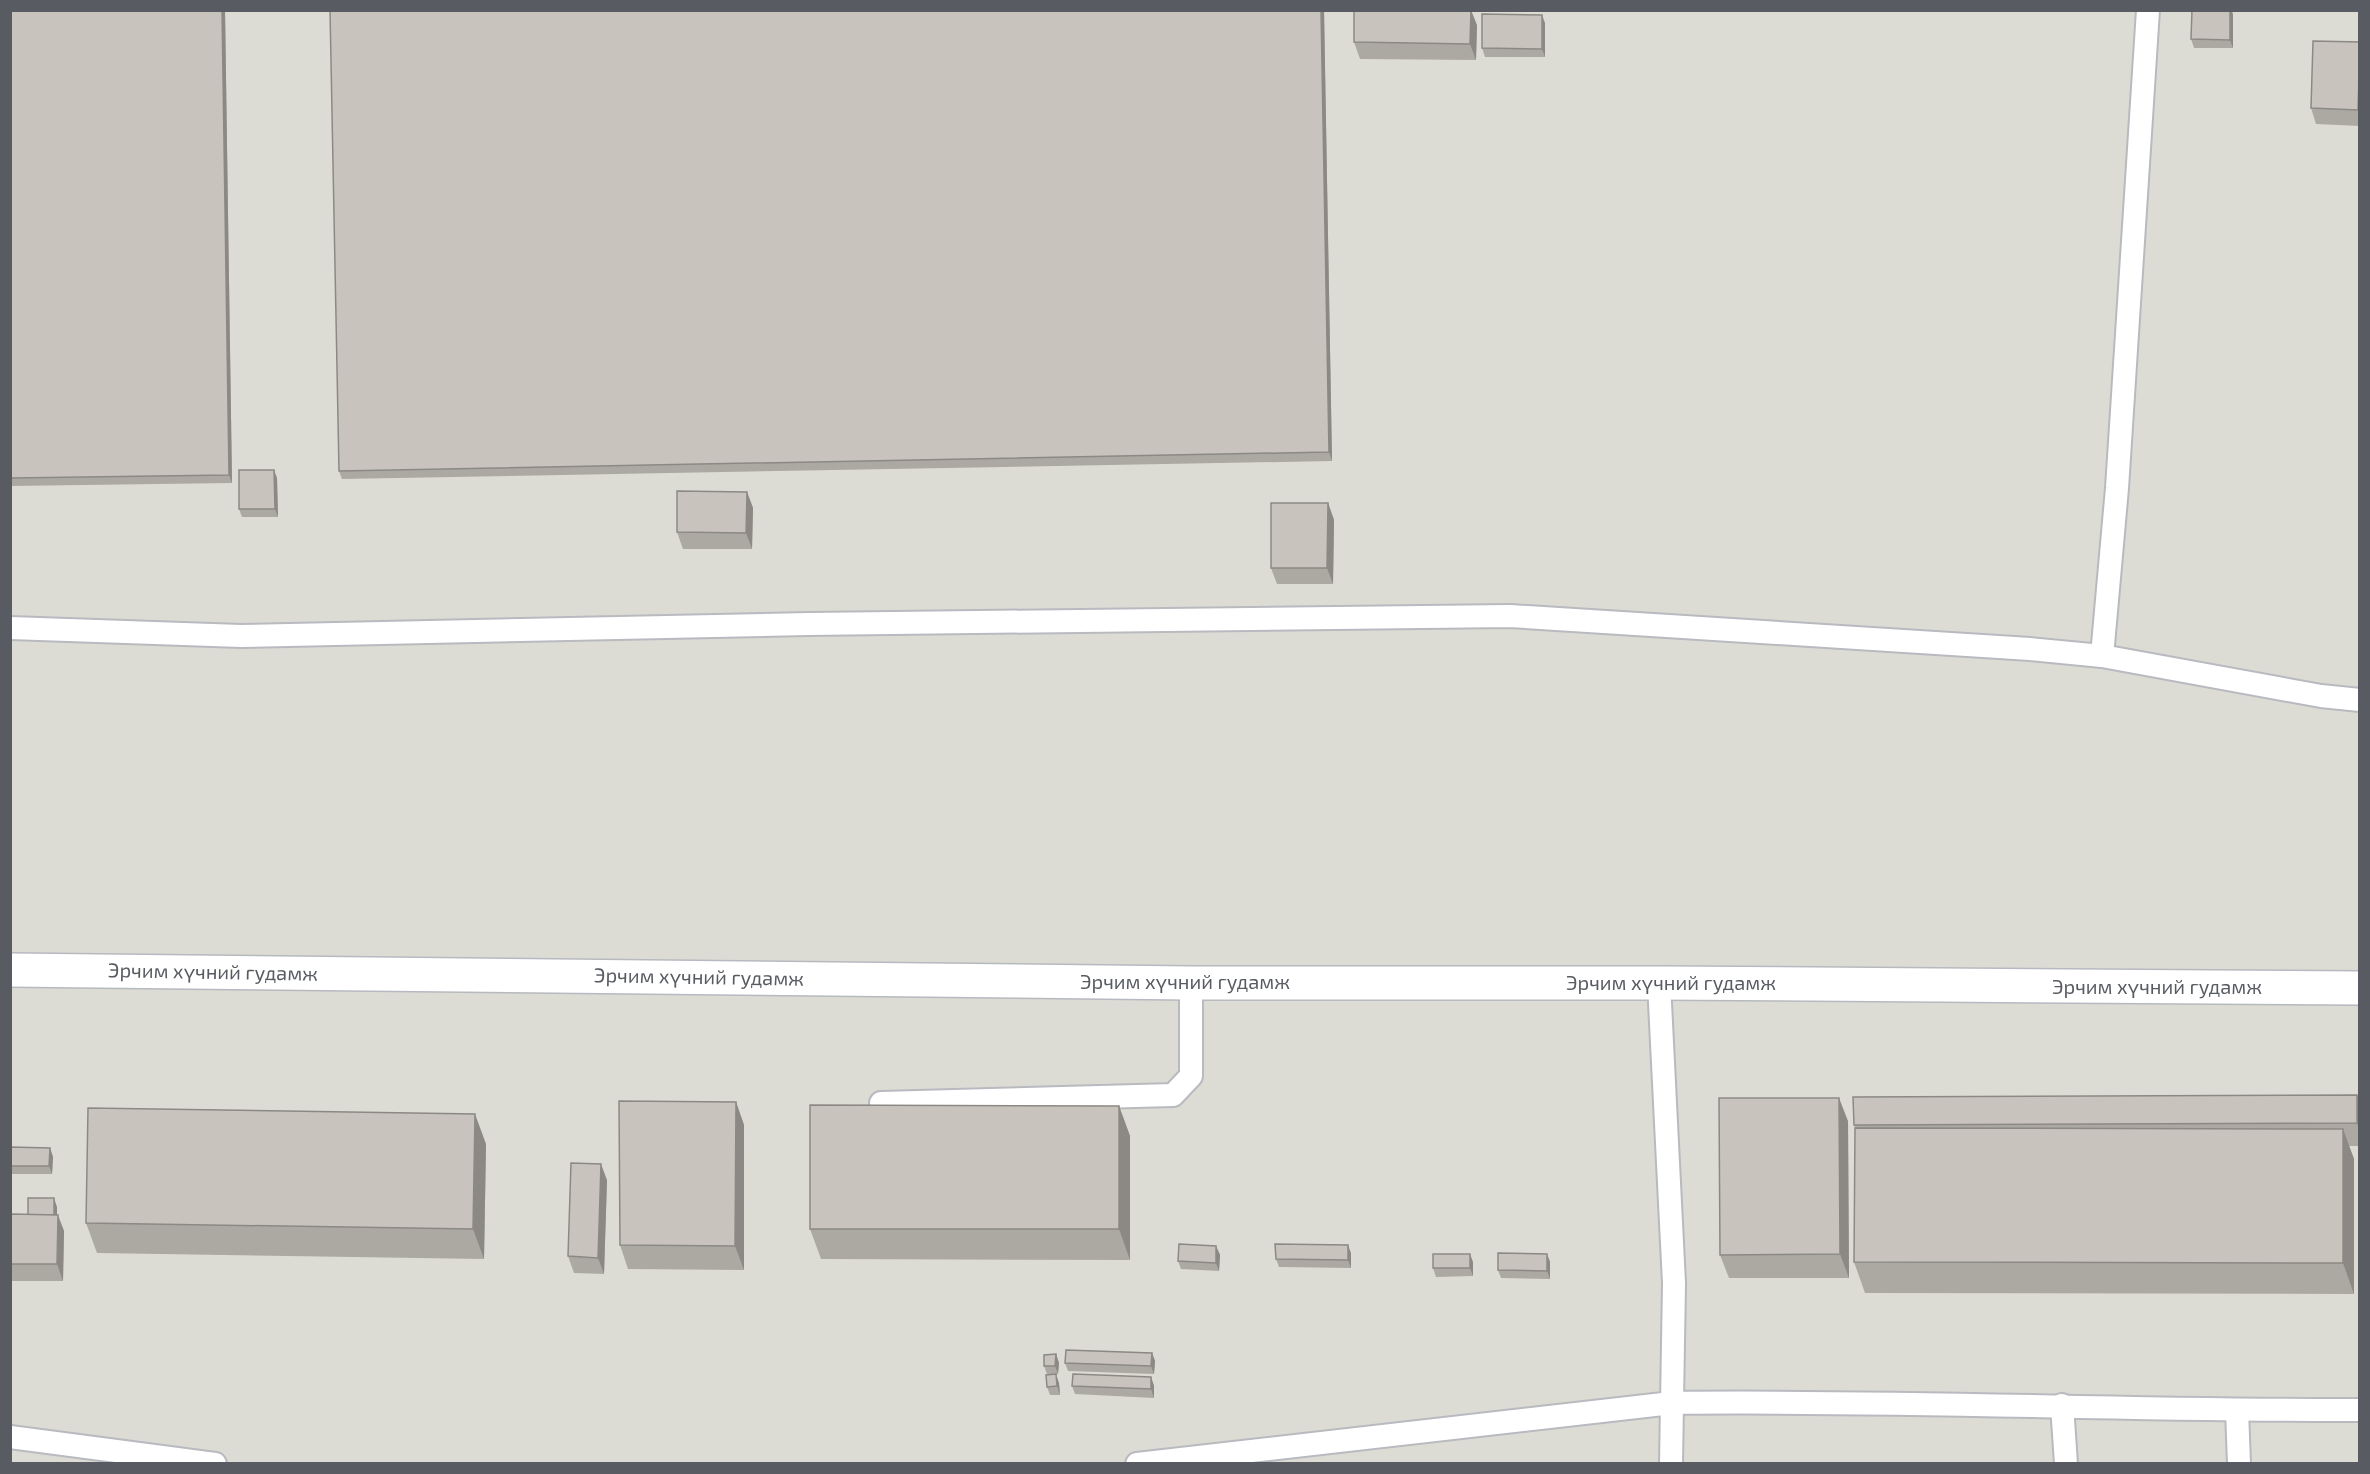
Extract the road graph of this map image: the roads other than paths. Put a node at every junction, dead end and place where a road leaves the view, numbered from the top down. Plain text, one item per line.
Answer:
1 (2148, 10) edge
2 (10, 628) edge
3 (2102, 656) junction
4 (2360, 700) edge
5 (10, 970) edge
6 (1191, 982) junction
7 (1659, 983) junction
8 (2360, 988) edge
9 (880, 1103) edge
10 (1672, 1403) junction
11 (2062, 1405) junction
12 (2237, 1410) junction
13 (2360, 1410) edge
14 (10, 1437) edge
15 (215, 1464) edge
16 (1137, 1464) edge
17 (1671, 1464) edge
18 (2066, 1464) edge
19 (2239, 1464) edge

1 - 3 lane
2 - 3 lane
3 - 4 lane
5 - 6 main road, Эрчим хүчний гудамж
6 - 7 main road, Эрчим хүчний гудамж
6 - 9 lane
7 - 8 main road, Эрчим хүчний гудамж
7 - 10 lane
10 - 11 lane
10 - 16 lane
10 - 17 lane
11 - 12 lane
11 - 18 lane
12 - 13 lane
12 - 19 lane
14 - 15 lane

